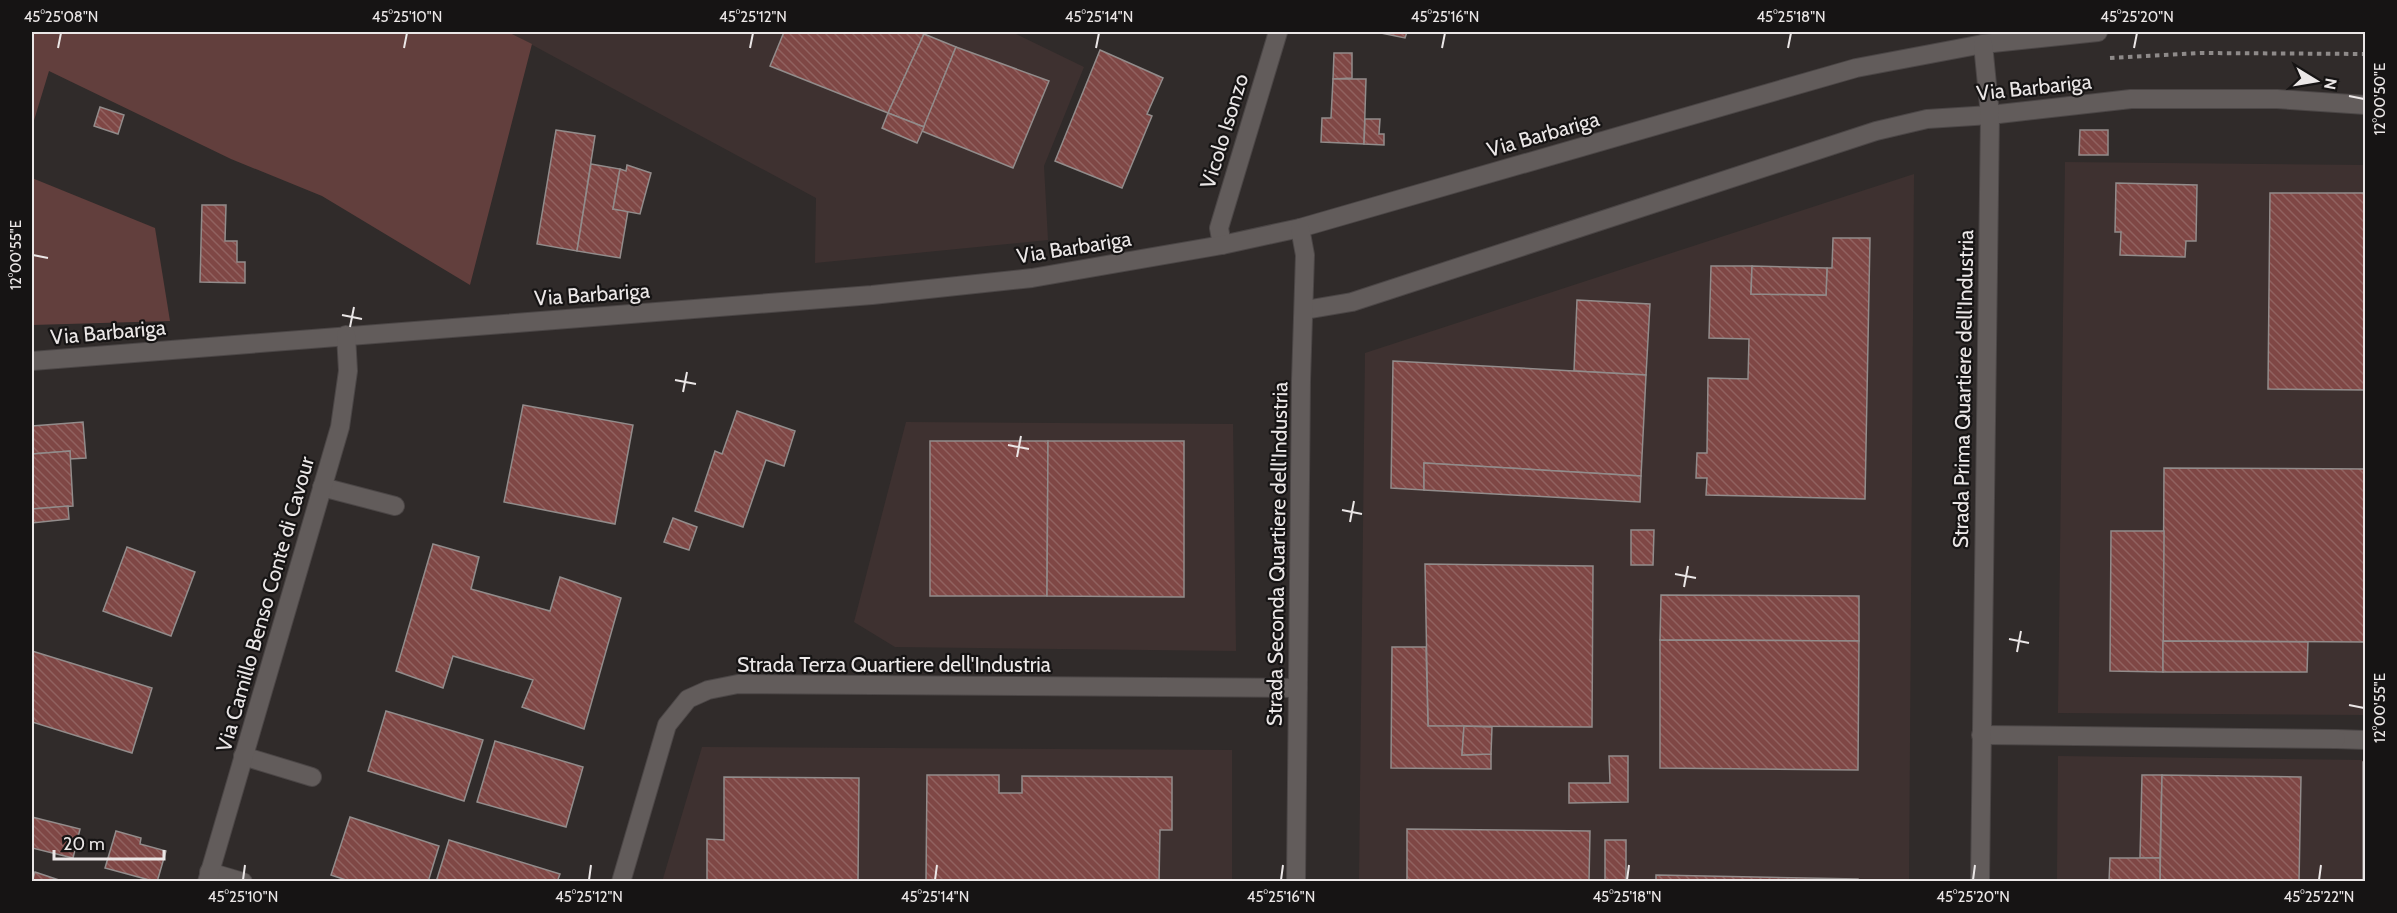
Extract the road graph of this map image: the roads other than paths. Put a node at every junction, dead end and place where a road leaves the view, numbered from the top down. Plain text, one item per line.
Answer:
1 (1278, 32) edge
2 (2098, 32) edge
3 (1983, 44) junction
4 (2366, 105) edge
5 (1990, 115) junction
6 (1300, 228) junction
7 (1222, 245) junction
8 (1305, 310) junction
9 (346, 335) junction
10 (32, 361) edge
11 (322, 487) junction
12 (395, 506) dead end
13 (1298, 688) junction
14 (1981, 735) junction
15 (2366, 740) edge
16 (243, 756) junction
17 (312, 777) dead end
18 (208, 877) edge
19 (243, 882) edge
20 (621, 882) edge
21 (1296, 882) edge
22 (1980, 882) edge

1 - 7 street, Vicolo Isonzo
2 - 3 street, Via Barbariga
3 - 5 street, Strada Prima Quartiere dell'Industria
3 - 6 street, Via Barbariga
4 - 5 street, Via Barbariga
5 - 8 street, Via Barbariga
5 - 14 street, Strada Prima Quartiere dell'Industria
6 - 7 street, Via Barbariga
6 - 8 street, Strada Seconda Quartiere dell'Industria
7 - 9 street, Via Barbariga
8 - 13 street, Strada Seconda Quartiere dell'Industria
9 - 10 street, Via Barbariga
9 - 11 street, Via Camillo Benso Conte di Cavour
11 - 12 street
11 - 16 street, Via Camillo Benso Conte di Cavour
13 - 20 street, Strada Terza Quartiere dell'Industria
13 - 21 street, Strada Seconda Quartiere dell'Industria
14 - 15 street
14 - 22 street, Strada Prima Quartiere dell'Industria
16 - 17 street
16 - 18 street, Via Camillo Benso Conte di Cavour
18 - 19 street

